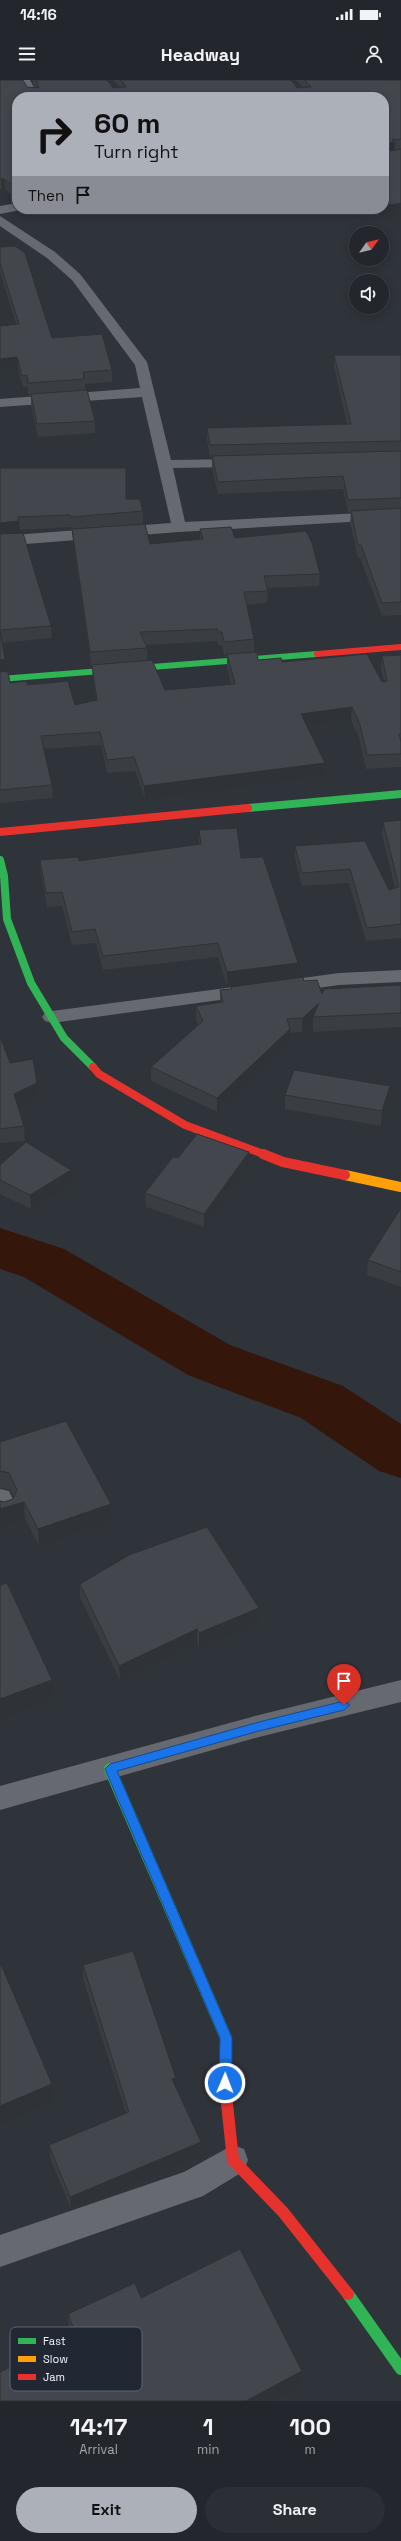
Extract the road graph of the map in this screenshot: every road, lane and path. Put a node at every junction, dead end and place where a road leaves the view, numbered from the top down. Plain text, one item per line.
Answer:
1 (24, 80) edge
2 (31, 92) edge
3 (12, 208) edge
4 (0, 210) edge
5 (0, 220) edge
6 (148, 392) junction
7 (0, 403) edge
8 (254, 462) edge
9 (165, 464) junction
10 (401, 515) edge
11 (180, 527) junction
12 (0, 541) edge
13 (401, 647) edge
14 (0, 678) edge
15 (401, 794) edge
16 (0, 832) edge
17 (0, 860) edge
18 (401, 976) edge
19 (52, 1017) junction
20 (401, 1187) edge
21 (401, 1691) edge
22 (110, 1769) junction
23 (0, 1798) edge
24 (233, 2160) junction
25 (0, 2251) edge
26 (401, 2368) edge

1 - 2 street
3 - 4 street
5 - 6 street
6 - 7 street
6 - 9 street
8 - 9 street
9 - 11 street
10 - 11 street
11 - 12 street
13 - 14 street
15 - 16 street
17 - 19 street
18 - 19 street
19 - 20 street
21 - 22 street
22 - 23 street
22 - 24 street
24 - 25 street
24 - 26 street

